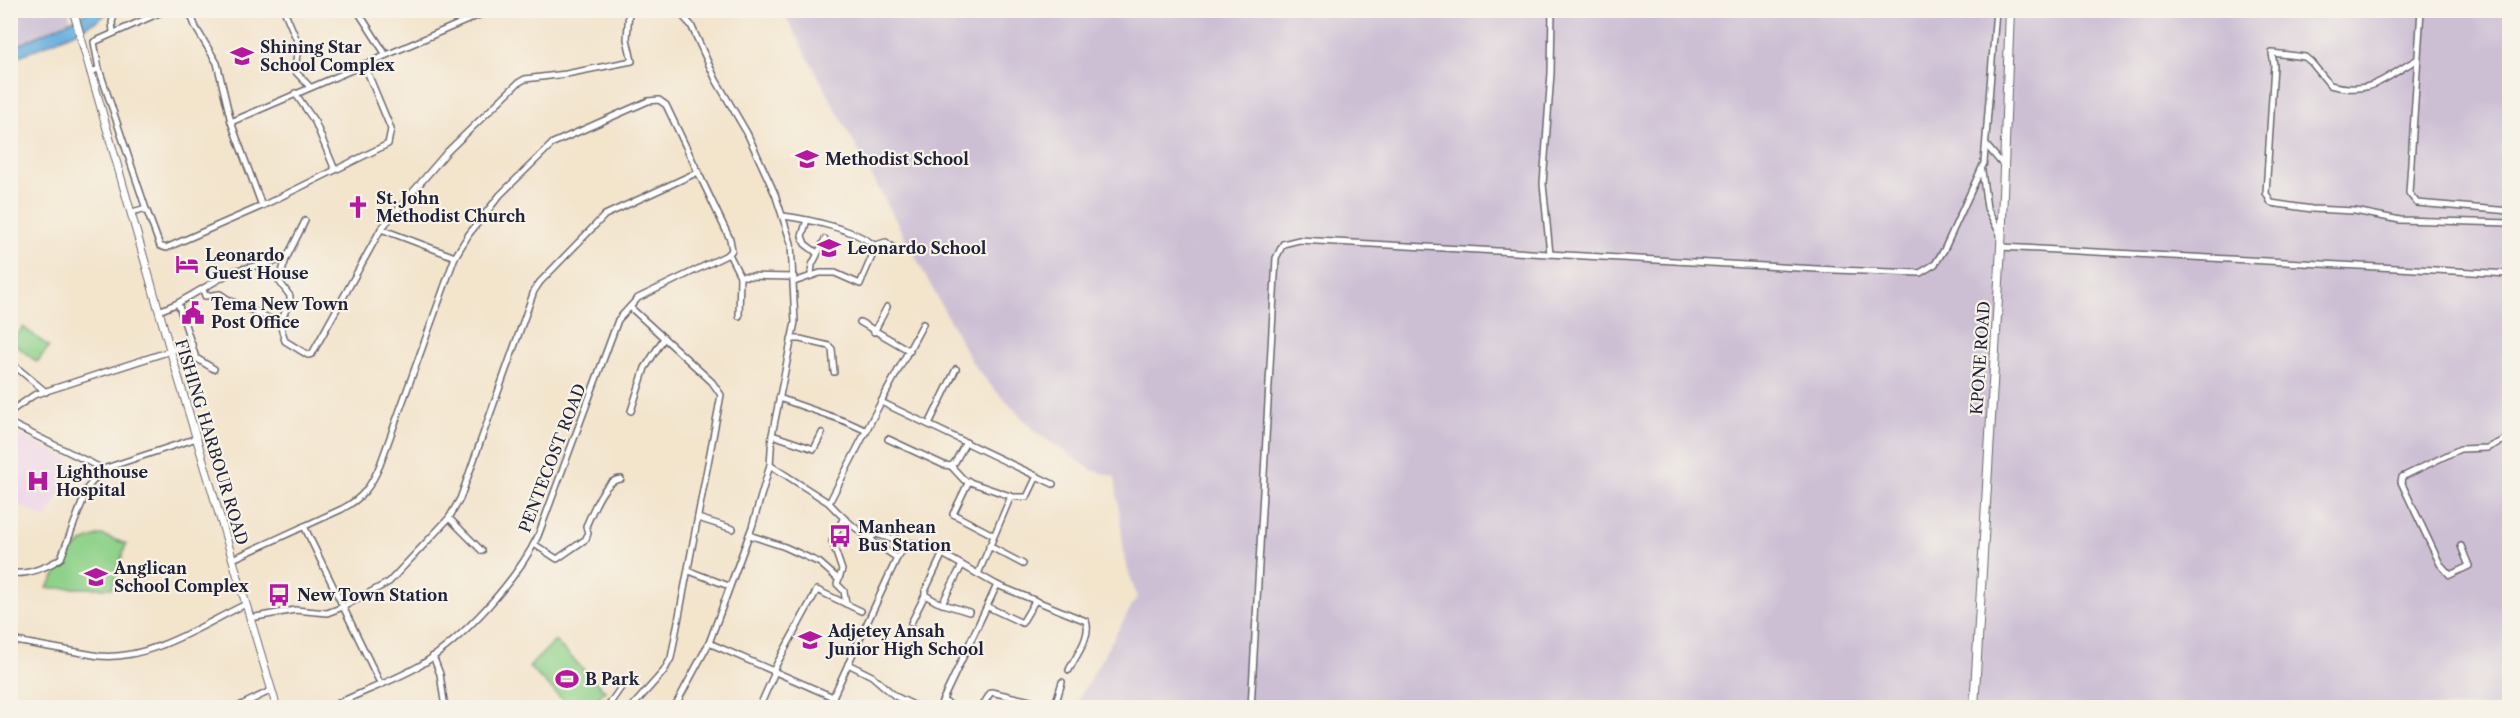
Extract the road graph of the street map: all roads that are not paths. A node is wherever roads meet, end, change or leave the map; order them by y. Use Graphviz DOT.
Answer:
graph roads {
  1 [pos="116,10"];
  2 [pos="166,10"];
  3 [pos="189,10"];
  4 [pos="284,10"];
  5 [pos="357,10"];
  6 [pos="491,10"];
  7 [pos="629,10"];
  8 [pos="677,10"];
  9 [pos="1552,10"];
  10 [pos="1996,10"];
  11 [pos="2010,10"];
  12 [pos="2421,10"];
  13 [pos="74,14"];
  14 [pos="113,32"];
  15 [pos="94,42"];
  16 [pos="81,45"];
  17 [pos="386,54"];
  18 [pos="2418,59"];
  19 [pos="364,64"];
  20 [pos="99,69"];
  21 [pos="90,72"];
  22 [pos="310,87"];
  23 [pos="295,93"];
  24 [pos="231,122"];
  25 [pos="1987,146"];
  26 [pos="2004,168"];
  27 [pos="335,170"];
  28 [pos="1982,170"];
  29 [pos="698,172"];
  30 [pos="262,206"];
  31 [pos="146,209"];
  32 [pos="2510,211"];
  33 [pos="132,212"];
  34 [pos="783,216"];
  35 [pos="807,220"];
  36 [pos="305,221"];
  37 [pos="2510,223"];
  38 [pos="381,229"];
  39 [pos="2001,236"];
  40 [pos="825,239"];
  41 [pos="875,245"];
  42 [pos="2001,247"];
  43 [pos="897,251"];
  44 [pos="817,253"];
  45 [pos="729,254"];
  46 [pos="1550,254"];
  47 [pos="455,257"];
  48 [pos="286,259"];
  49 [pos="2510,273"];
  50 [pos="811,275"];
  51 [pos="740,276"];
  52 [pos="794,280"];
  53 [pos="203,289"];
  54 [pos="178,303"];
  55 [pos="630,307"];
  56 [pos="887,307"];
  57 [pos="159,311"];
  58 [pos="739,316"];
  59 [pos="860,322"];
  60 [pos="280,324"];
  61 [pos="923,324"];
  62 [pos="874,332"];
  63 [pos="664,338"];
  64 [pos="791,339"];
  65 [pos="192,344"];
  66 [pos="910,351"];
  67 [pos="171,352"];
  68 [pos="10,362"];
  69 [pos="214,369"];
  70 [pos="956,369"];
  71 [pos="834,372"];
  72 [pos="46,392"];
  73 [pos="779,398"];
  74 [pos="881,402"];
  75 [pos="632,411"];
  76 [pos="10,414"];
  77 [pos="10,423"];
  78 [pos="929,424"];
  79 [pos="867,431"];
  80 [pos="822,433"];
  81 [pos="772,435"];
  82 [pos="2510,437"];
  83 [pos="197,438"];
  84 [pos="888,439"];
  85 [pos="966,442"];
  86 [pos="770,465"];
  87 [pos="951,466"];
  88 [pos="103,469"];
  89 [pos="1037,476"];
  90 [pos="621,478"];
  91 [pos="969,481"];
  92 [pos="1053,484"];
  93 [pos="1011,496"];
  94 [pos="829,503"];
  95 [pos="449,518"];
  96 [pos="698,518"];
  97 [pos="843,519"];
  98 [pos="304,526"];
  99 [pos="733,529"];
  100 [pos="993,535"];
  101 [pos="749,536"];
  102 [pos="895,537"];
  103 [pos="868,539"];
  104 [pos="534,544"];
  105 [pos="989,546"];
  106 [pos="2461,546"];
  107 [pos="482,550"];
  108 [pos="943,553"];
  109 [pos="897,558"];
  110 [pos="233,559"];
  111 [pos="1023,564"];
  112 [pos="962,565"];
  113 [pos="689,571"];
  114 [pos="10,572"];
  115 [pos="978,574"];
  116 [pos="838,579"];
  117 [pos="997,585"];
  118 [pos="729,586"];
  119 [pos="925,596"];
  120 [pos="1035,601"];
  121 [pos="246,604"];
  122 [pos="846,604"];
  123 [pos="942,604"];
  124 [pos="343,607"];
  125 [pos="988,607"];
  126 [pos="861,611"];
  127 [pos="969,612"];
  128 [pos="250,618"];
  129 [pos="911,623"];
  130 [pos="10,640"];
  131 [pos="709,643"];
  132 [pos="433,657"];
  133 [pos="848,664"];
  134 [pos="1069,670"];
  135 [pos="774,672"];
  136 [pos="1062,682"];
  137 [pos="380,683"];
  138 [pos="622,686"];
  139 [pos="272,690"];
  140 [pos="833,697"];
  141 [pos="603,700"];
  142 [pos="943,700"];
  143 [pos="609,707"];
  144 [pos="235,708"];
  145 [pos="277,708"];
  146 [pos="328,708"];
  147 [pos="445,708"];
  148 [pos="631,708"];
  149 [pos="674,708"];
  150 [pos="759,708"];
  151 [pos="828,708"];
  152 [pos="920,708"];
  153 [pos="939,708"];
  154 [pos="957,708"];
  155 [pos="981,708"];
  156 [pos="1251,708"];
  157 [pos="1974,708"];
  1 -- 14 [label="street"];
  2 -- 14 [label="street"];
  3 -- 24 [label="street"];
  4 -- 22 [label="street"];
  5 -- 17 [label="street"];
  6 -- 17 [label="street"];
  7 -- 38 [label="street"];
  8 -- 34 [label="street"];
  9 -- 46 [label="street"];
  10 -- 25 [label="street"];
  11 -- 26 [label="main road, KPONE ROAD"];
  12 -- 18 [label="street"];
  13 -- 16 [label="street, FISHING HARBOUR ROAD"];
  14 -- 15 [label="street"];
  15 -- 16 [label="street"];
  15 -- 20 [label="street"];
  16 -- 21 [label="street, FISHING HARBOUR ROAD"];
  17 -- 19 [label="street"];
  18 -- 32 [label="street"];
  18 -- 37 [label="street"];
  19 -- 22 [label="street"];
  19 -- 27 [label="street"];
  20 -- 21 [label="street"];
  20 -- 31 [label="street"];
  21 -- 33 [label="street, FISHING HARBOUR ROAD"];
  22 -- 23 [label="street"];
  23 -- 24 [label="street"];
  23 -- 27 [label="street"];
  24 -- 30 [label="street"];
  25 -- 26 [label="street"];
  25 -- 28 [label="street"];
  26 -- 39 [label="main road, KPONE ROAD"];
  27 -- 30 [label="street"];
  28 -- 39 [label="street"];
  28 -- 46 [label="street"];
  29 -- 45 [label="street"];
  29 -- 47 [label="street"];
  29 -- 95 [label="street"];
  30 -- 31 [label="street"];
  31 -- 33 [label="street"];
  33 -- 57 [label="street, FISHING HARBOUR ROAD"];
  34 -- 35 [label="street"];
  34 -- 52 [label="street"];
  35 -- 41 [label="street"];
  35 -- 44 [label="street"];
  36 -- 48 [label="street"];
  38 -- 47 [label="street"];
  38 -- 60 [label="street"];
  39 -- 42 [label="main road, KPONE ROAD"];
  40 -- 44 [label="street"];
  41 -- 43 [label="street"];
  41 -- 50 [label="street"];
  42 -- 49 [label="street"];
  42 -- 157 [label="main road, KPONE ROAD"];
  44 -- 50 [label="street"];
  45 -- 51 [label="street"];
  45 -- 55 [label="street, PENTECOST ROAD"];
  46 -- 156 [label="street"];
  47 -- 98 [label="street"];
  48 -- 53 [label="street"];
  48 -- 60 [label="street"];
  50 -- 52 [label="street"];
  51 -- 52 [label="street"];
  51 -- 58 [label="street"];
  52 -- 64 [label="street"];
  53 -- 54 [label="street"];
  53 -- 60 [label="street"];
  54 -- 57 [label="street"];
  54 -- 65 [label="street"];
  55 -- 63 [label="street"];
  55 -- 104 [label="street, PENTECOST ROAD"];
  56 -- 62 [label="street"];
  57 -- 67 [label="street, FISHING HARBOUR ROAD"];
  59 -- 62 [label="street"];
  61 -- 66 [label="street"];
  62 -- 66 [label="street"];
  63 -- 75 [label="street"];
  63 -- 96 [label="street"];
  64 -- 71 [label="street"];
  64 -- 73 [label="street"];
  65 -- 67 [label="street"];
  65 -- 69 [label="street"];
  66 -- 74 [label="street"];
  67 -- 72 [label="street"];
  67 -- 83 [label="street, FISHING HARBOUR ROAD"];
  68 -- 72 [label="street"];
  70 -- 78 [label="street"];
  72 -- 76 [label="street"];
  73 -- 79 [label="street"];
  73 -- 81 [label="street"];
  74 -- 78 [label="street"];
  74 -- 79 [label="street"];
  77 -- 88 [label="street"];
  78 -- 85 [label="street"];
  79 -- 94 [label="street"];
  80 -- 81 [label="street"];
  81 -- 86 [label="street"];
  82 -- 106 [label="street"];
  83 -- 88 [label="street"];
  83 -- 110 [label="street, FISHING HARBOUR ROAD"];
  84 -- 87 [label="street"];
  85 -- 87 [label="street"];
  85 -- 89 [label="street"];
  86 -- 94 [label="street"];
  86 -- 101 [label="street"];
  87 -- 91 [label="street"];
  88 -- 114 [label="street"];
  89 -- 92 [label="street"];
  89 -- 93 [label="street"];
  90 -- 104 [label="street"];
  91 -- 93 [label="street"];
  91 -- 100 [label="street"];
  93 -- 100 [label="street"];
  94 -- 97 [label="street"];
  95 -- 107 [label="street"];
  95 -- 124 [label="street"];
  96 -- 99 [label="street"];
  96 -- 113 [label="street"];
  97 -- 103 [label="street"];
  97 -- 116 [label="street"];
  98 -- 110 [label="street"];
  98 -- 124 [label="street"];
  100 -- 105 [label="street"];
  101 -- 116 [label="street"];
  101 -- 118 [label="street"];
  102 -- 103 [label="street"];
  103 -- 109 [label="street"];
  104 -- 132 [label="street, PENTECOST ROAD"];
  105 -- 111 [label="street"];
  105 -- 115 [label="street"];
  108 -- 109 [label="street"];
  108 -- 112 [label="street"];
  108 -- 119 [label="street"];
  109 -- 133 [label="street"];
  110 -- 121 [label="street, FISHING HARBOUR ROAD"];
  112 -- 115 [label="street"];
  112 -- 123 [label="street"];
  113 -- 118 [label="street"];
  113 -- 148 [label="street"];
  115 -- 117 [label="street"];
  116 -- 122 [label="street"];
  117 -- 120 [label="street"];
  117 -- 125 [label="street"];
  118 -- 131 [label="street"];
  119 -- 123 [label="street"];
  119 -- 129 [label="street"];
  120 -- 125 [label="street"];
  120 -- 134 [label="street"];
  121 -- 128 [label="street, FISHING HARBOUR ROAD"];
  121 -- 130 [label="street"];
  122 -- 126 [label="street"];
  122 -- 135 [label="street"];
  123 -- 127 [label="street"];
  124 -- 128 [label="street"];
  124 -- 137 [label="street"];
  125 -- 142 [label="street"];
  128 -- 139 [label="street, FISHING HARBOUR ROAD"];
  131 -- 135 [label="street"];
  131 -- 149 [label="street"];
  132 -- 137 [label="street, PENTECOST ROAD"];
  132 -- 147 [label="street"];
  133 -- 140 [label="street"];
  133 -- 152 [label="street"];
  135 -- 140 [label="street"];
  135 -- 150 [label="street"];
  136 -- 155 [label="street"];
  137 -- 146 [label="street, PENTECOST ROAD"];
  138 -- 143 [label="street"];
  139 -- 144 [label="street"];
  139 -- 145 [label="street, FISHING HARBOUR ROAD"];
  140 -- 151 [label="street"];
  141 -- 143 [label="street"];
  142 -- 153 [label="street"];
  142 -- 154 [label="street"];
}
